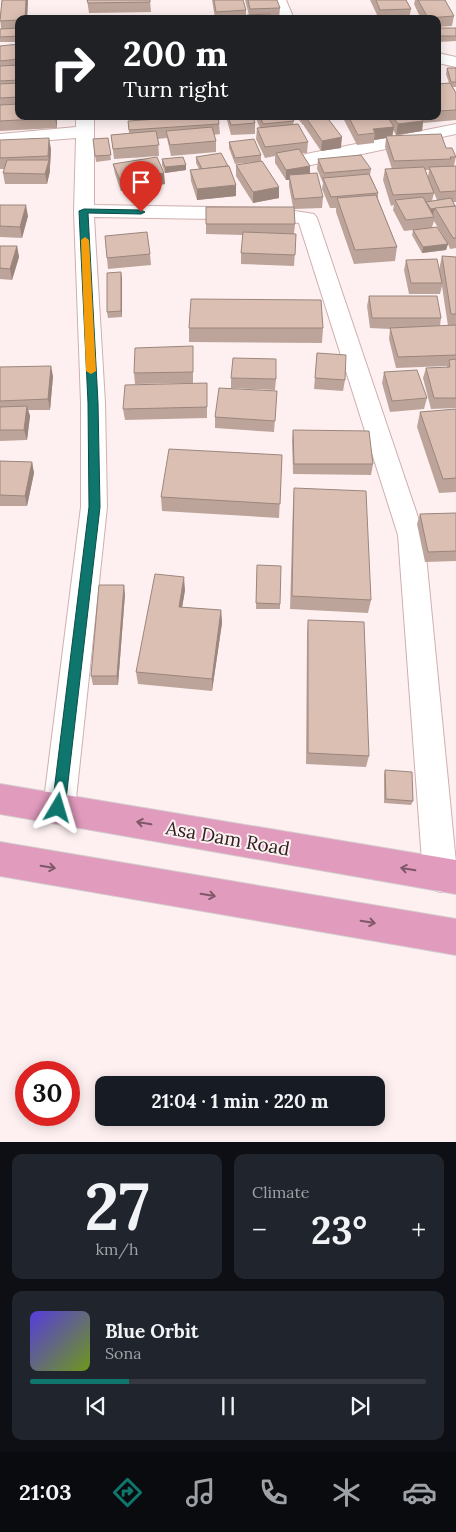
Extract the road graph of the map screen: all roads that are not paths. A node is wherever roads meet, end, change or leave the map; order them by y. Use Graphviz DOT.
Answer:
graph roads {
  1 [pos="279,0"];
  2 [pos="285,15"];
  3 [pos="441,59"];
  4 [pos="456,62"];
  5 [pos="85,124"];
  6 [pos="456,129"];
  7 [pos="0,139"];
  8 [pos="306,160"];
  9 [pos="84,211"];
  10 [pos="0,799"];
  11 [pos="58,808"];
  12 [pos="0,859"];
  13 [pos="448,876"];
  14 [pos="456,937"];
  1 -- 2 [label="street"];
  3 -- 4 [label="street"];
  5 -- 7 [label="street"];
  5 -- 9 [label="street"];
  6 -- 8 [label="street"];
  9 -- 11 [label="street"];
  9 -- 13 [label="street"];
  10 -- 11 [label="main road, Asa Dam Road"];
  13 -- 11 [label="main road, Asa Dam Road, one-way"];
  12 -- 14 [label="main road, one-way"];
}
